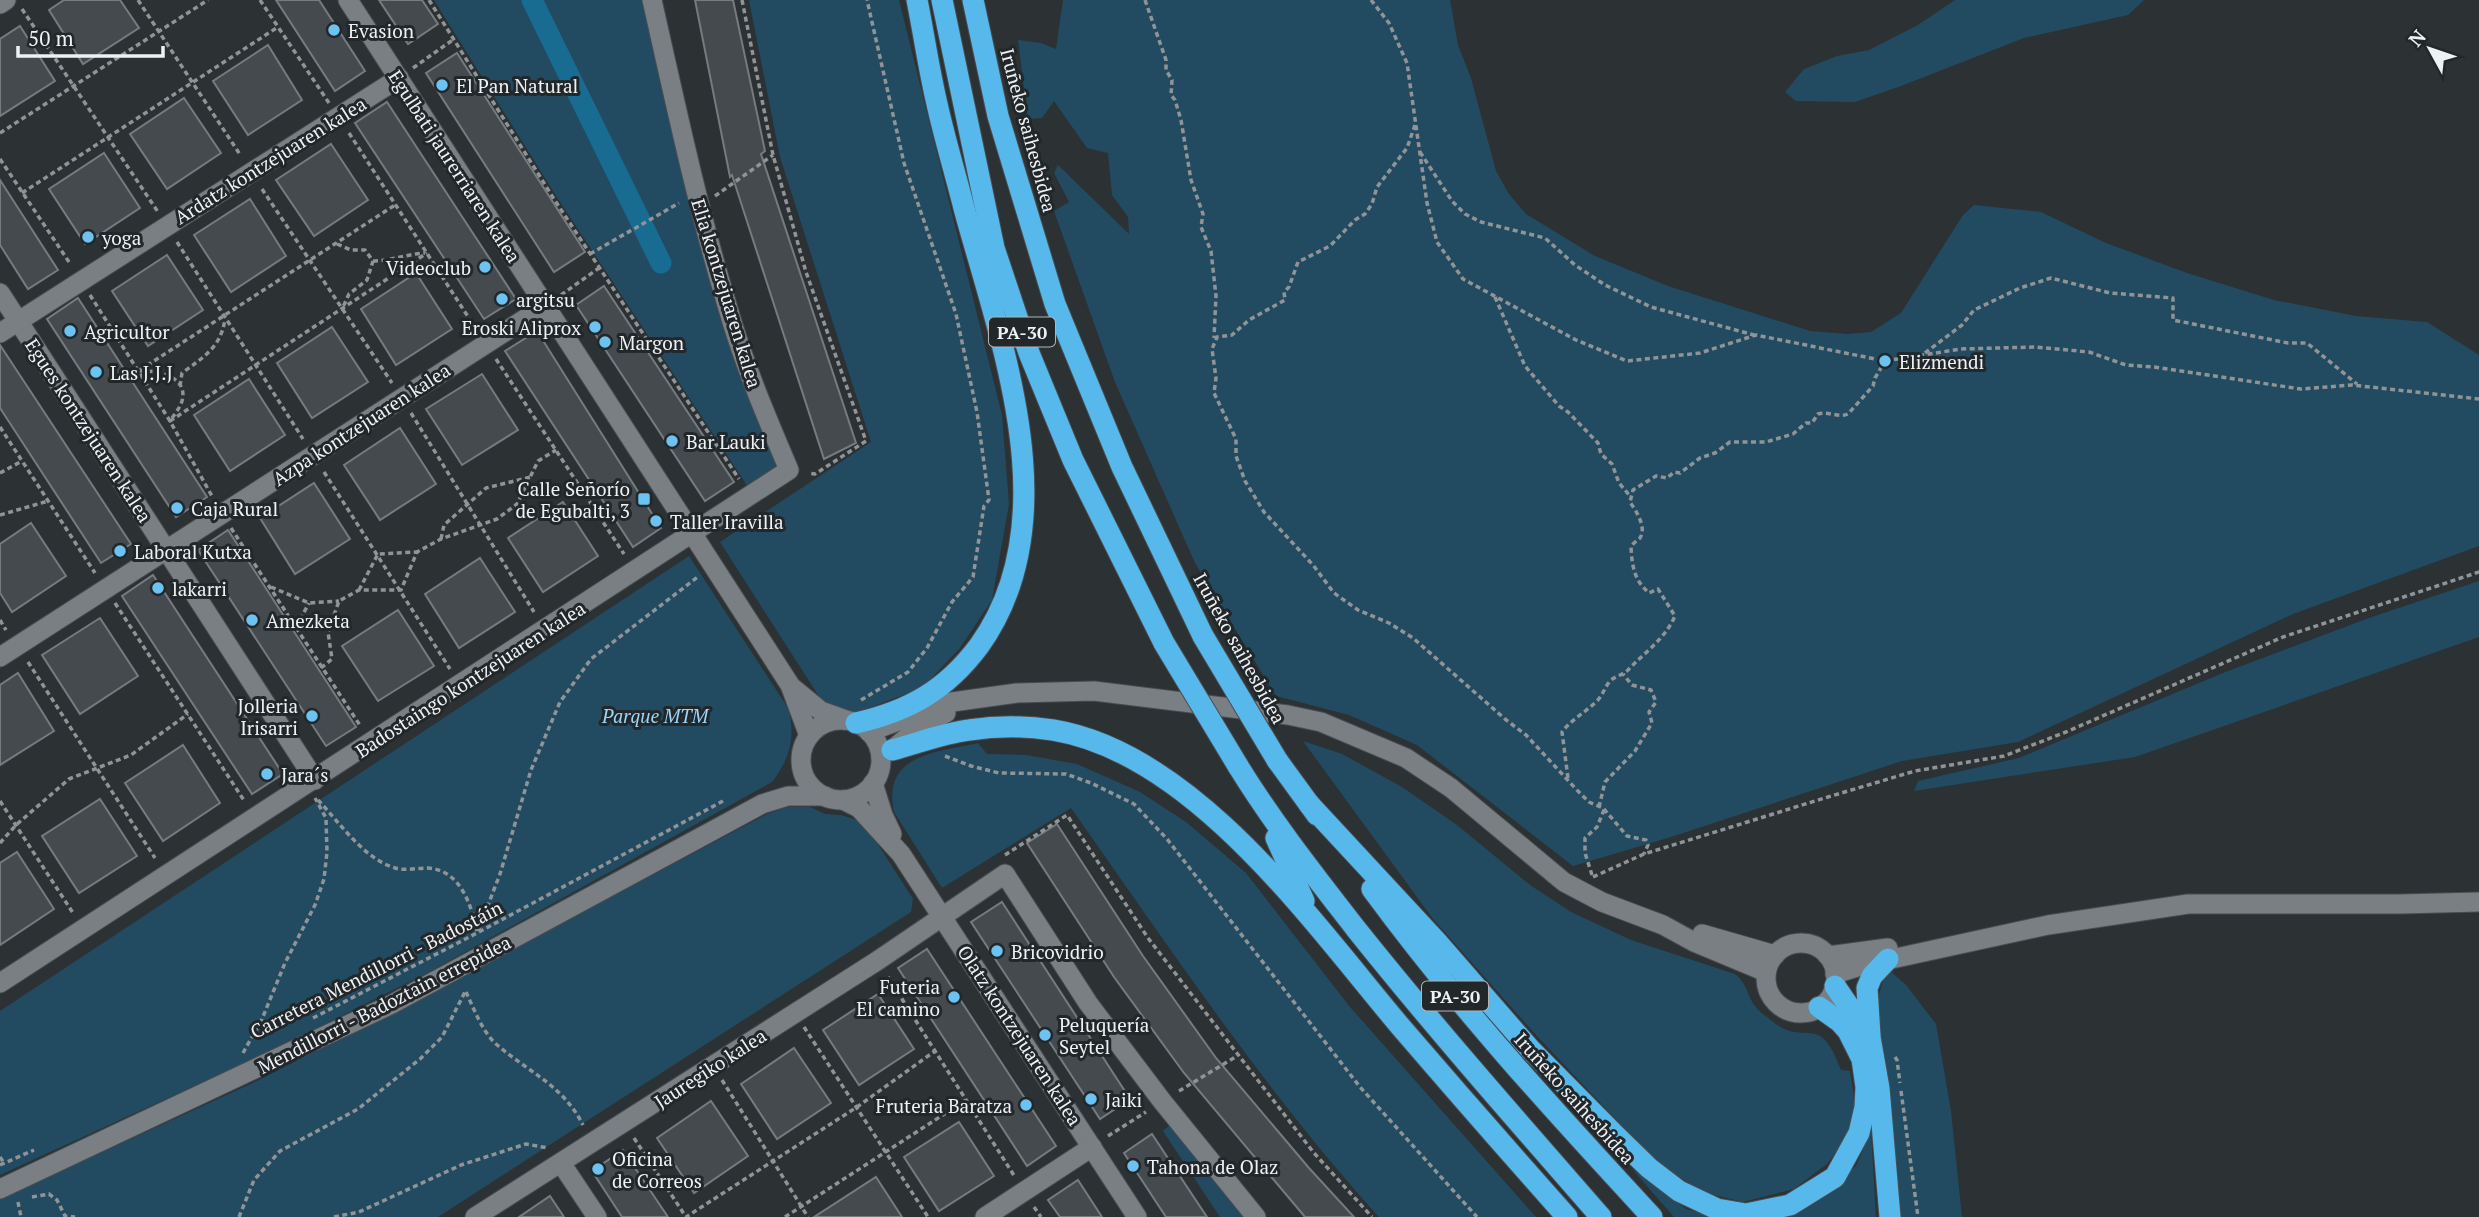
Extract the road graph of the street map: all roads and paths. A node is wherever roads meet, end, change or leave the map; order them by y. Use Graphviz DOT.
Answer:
graph roads {
  1 [pos="6,0"];
  2 [pos="138,0"];
  3 [pos="208,0"];
  4 [pos="260,0"];
  5 [pos="348,0"];
  6 [pos="429,0"];
  7 [pos="652,0"];
  8 [pos="742,0"];
  9 [pos="867,0"];
  10 [pos="917,0"];
  11 [pos="942,0"];
  12 [pos="973,0"];
  13 [pos="1145,0"];
  14 [pos="1371,0"];
  15 [pos="0,4"];
  16 [pos="278,27"];
  17 [pos="159,32"];
  18 [pos="454,39"];
  19 [pos="399,78"];
  20 [pos="192,82"];
  21 [pos="339,117"];
  22 [pos="1415,124"];
  23 [pos="0,133"];
  24 [pos="1419,150"];
  25 [pos="773,155"];
  26 [pos="0,159"];
  27 [pos="251,172"];
  28 [pos="22,193"];
  29 [pos="698,200"];
  30 [pos="396,205"];
  31 [pos="337,244"];
  32 [pos="427,253"];
  33 [pos="590,254"];
  34 [pos="311,261"];
  35 [pos="373,261"];
  36 [pos="599,268"];
  37 [pos="81,280"];
  38 [pos="0,293"];
  39 [pos="1494,295"];
  40 [pos="545,306"];
  41 [pos="342,309"];
  42 [pos="225,316"];
  43 [pos="18,321"];
  44 [pos="0,332"];
  45 [pos="1756,335"];
  46 [pos="1214,340"];
  47 [pos="486,344"];
  48 [pos="1924,355"];
  49 [pos="1885,361"];
  50 [pos="139,372"];
  51 [pos="180,386"];
  52 [pos="2359,386"];
  53 [pos="402,398"];
  54 [pos="2479,399"];
  55 [pos="170,421"];
  56 [pos="0,427"];
  57 [pos="556,450"];
  58 [pos="313,455"];
  59 [pos="22,461"];
  60 [pos="789,470"];
  61 [pos="0,473"];
  62 [pos="531,477"];
  63 [pos="751,495"];
  64 [pos="1630,496"];
  65 [pos="48,501"];
  66 [pos="467,504"];
  67 [pos="222,514"];
  68 [pos="0,515"];
  69 [pos="479,524"];
  70 [pos="694,534"];
  71 [pos="441,539"];
  72 [pos="166,549"];
  73 [pos="417,552"];
  74 [pos="378,554"];
  75 [pos="635,572"];
  76 [pos="2479,572"];
  77 [pos="701,573"];
  78 [pos="269,586"];
  79 [pos="105,589"];
  80 [pos="359,590"];
  81 [pos="401,590"];
  82 [pos="339,601"];
  83 [pos="309,603"];
  84 [pos="537,617"];
  85 [pos="296,627"];
  86 [pos="17,646"];
  87 [pos="0,657"];
  88 [pos="321,668"];
  89 [pos="453,673"];
  90 [pos="1623,674"];
  91 [pos="790,685"];
  92 [pos="971,701"];
  93 [pos="188,714"];
  94 [pos="857,725"];
  95 [pos="363,730"];
  96 [pos="808,736"];
  97 [pos="934,752"];
  98 [pos="887,754"];
  99 [pos="96,767"];
  100 [pos="802,769"];
  101 [pos="315,780"];
  102 [pos="1568,780"];
  103 [pos="873,783"];
  104 [pos="729,798"];
  105 [pos="834,798"];
  106 [pos="0,802"];
  107 [pos="762,804"];
  108 [pos="1261,804"];
  109 [pos="1309,804"];
  110 [pos="1599,807"];
  111 [pos="1604,810"];
  112 [pos="256,818"];
  113 [pos="16,825"];
  114 [pos="0,843"];
  115 [pos="901,854"];
  116 [pos="1644,854"];
  117 [pos="1000,858"];
  118 [pos="167,876"];
  119 [pos="1593,877"];
  120 [pos="1564,882"];
  121 [pos="2479,902"];
  122 [pos="942,915"];
  123 [pos="1313,923"];
  124 [pos="84,929"];
  125 [pos="477,933"];
  126 [pos="1952,945"];
  127 [pos="1888,959"];
  128 [pos="877,961"];
  129 [pos="1771,964"];
  130 [pos="1833,972"];
  131 [pos="0,983"];
  132 [pos="1819,1007"];
  133 [pos="795,1013"];
  134 [pos="302,1024"];
  135 [pos="1870,1037"];
  136 [pos="254,1048"];
  137 [pos="935,1051"];
  138 [pos="714,1066"];
  139 [pos="966,1100"];
  140 [pos="857,1107"];
  141 [pos="625,1123"];
  142 [pos="584,1127"];
  143 [pos="41,1146"];
  144 [pos="1092,1147"];
  145 [pos="885,1151"];
  146 [pos="556,1156"];
  147 [pos="0,1157"];
  148 [pos="773,1161"];
  149 [pos="2,1164"];
  150 [pos="0,1189"];
  151 [pos="1024,1191"];
  152 [pos="802,1207"];
  153 [pos="21,1217"];
  154 [pos="75,1217"];
  155 [pos="239,1217"];
  156 [pos="334,1217"];
  157 [pos="475,1217"];
  158 [pos="597,1217"];
  159 [pos="785,1217"];
  160 [pos="808,1217"];
  161 [pos="928,1217"];
  162 [pos="985,1217"];
  163 [pos="1137,1217"];
  164 [pos="1256,1217"];
  165 [pos="1372,1217"];
  166 [pos="1477,1217"];
  167 [pos="1567,1217"];
  168 [pos="1601,1217"];
  169 [pos="1652,1217"];
  170 [pos="1890,1217"];
  1 -- 15 [label="street"];
  2 -- 17 [label="path"];
  3 -- 17 [label="path"];
  4 -- 16 [label="path"];
  5 -- 19 [label="street, Egulbati jaurerriaren kalea"];
  6 -- 18 [label="path"];
  7 -- 29 [label="street, Elia kontzejuaren kalea"];
  8 -- 25 [label="path"];
  9 -- 94 [label="path"];
  10 -- 94 [label="highway"];
  11 -- 108 [label="highway, PA-30, bridge"];
  12 -- 109 [label="highway, Iruñeko saihesbidea / PA-30, bridge"];
  13 -- 46 [label="path"];
  14 -- 22 [label="path"];
  16 -- 20 [label="path"];
  16 -- 21 [label="path"];
  17 -- 20 [label="path"];
  17 -- 23 [label="path"];
  18 -- 19 [label="path"];
  18 -- 33 [label="path"];
  19 -- 21 [label="street, Ardatz kontzejuaren kalea"];
  19 -- 40 [label="street, Egulbati jaurerriaren kalea"];
  20 -- 27 [label="path"];
  20 -- 28 [label="path"];
  21 -- 27 [label="street, Ardatz kontzejuaren kalea"];
  21 -- 30 [label="path"];
  22 -- 24 [label="path"];
  22 -- 46 [label="path"];
  24 -- 39 [label="path"];
  24 -- 45 [label="path"];
  25 -- 29 [label="path"];
  25 -- 60 [label="path"];
  26 -- 28 [label="path"];
  27 -- 34 [label="path"];
  27 -- 37 [label="street, Ardatz kontzejuaren kalea"];
  28 -- 37 [label="path"];
  29 -- 33 [label="path"];
  29 -- 60 [label="street, Elia kontzejuaren kalea"];
  30 -- 31 [label="path"];
  30 -- 32 [label="path"];
  31 -- 34 [label="path"];
  31 -- 35 [label="path"];
  32 -- 35 [label="path"];
  32 -- 41 [label="path"];
  32 -- 47 [label="path"];
  33 -- 36 [label="path"];
  34 -- 41 [label="path"];
  34 -- 42 [label="path"];
  35 -- 41 [label="path"];
  36 -- 40 [label="path"];
  36 -- 63 [label="path"];
  37 -- 43 [label="street, Ardatz kontzejuaren kalea"];
  37 -- 50 [label="path"];
  38 -- 43 [label="street, Egues kontzejuaren kalea"];
  39 -- 45 [label="path"];
  39 -- 64 [label="path"];
  40 -- 47 [label="street, Azpa kontzejuaren kalea"];
  40 -- 70 [label="street, Egulbati jaurerriaren kalea"];
  41 -- 53 [label="path"];
  41 -- 55 [label="path"];
  42 -- 50 [label="path"];
  42 -- 51 [label="path"];
  43 -- 44 [label="street, Ardatz kontzejuaren kalea"];
  43 -- 72 [label="street, Egues kontzejuaren kalea"];
  45 -- 49 [label="path"];
  46 -- 102 [label="path"];
  47 -- 53 [label="street, Azpa kontzejuaren kalea"];
  47 -- 57 [label="path"];
  48 -- 49 [label="path"];
  48 -- 52 [label="path"];
  48 -- 52 [label="path"];
  49 -- 64 [label="path"];
  50 -- 51 [label="path"];
  50 -- 55 [label="path"];
  51 -- 55 [label="path"];
  52 -- 54 [label="path"];
  53 -- 58 [label="street, Azpa kontzejuaren kalea"];
  53 -- 66 [label="path"];
  55 -- 67 [label="path"];
  56 -- 59 [label="path"];
  57 -- 62 [label="path"];
  57 -- 75 [label="path"];
  58 -- 67 [label="street, Azpa kontzejuaren kalea"];
  58 -- 74 [label="path"];
  59 -- 61 [label="path"];
  59 -- 65 [label="path"];
  60 -- 63 [label="street"];
  62 -- 66 [label="path"];
  62 -- 69 [label="path"];
  63 -- 70 [label="street"];
  64 -- 90 [label="path"];
  65 -- 68 [label="path"];
  65 -- 79 [label="path"];
  66 -- 69 [label="path"];
  66 -- 71 [label="path"];
  67 -- 72 [label="street, Azpa kontzejuaren kalea"];
  67 -- 78 [label="path"];
  69 -- 71 [label="path"];
  69 -- 84 [label="path"];
  70 -- 75 [label="street, Badostaingo kontzejuaren kalea"];
  70 -- 91 [label="street, Egulbati jaurerriaren kalea"];
  71 -- 73 [label="path"];
  72 -- 79 [label="street, Azpa kontzejuaren kalea"];
  72 -- 101 [label="street, Egues kontzejuaren kalea"];
  73 -- 74 [label="path"];
  73 -- 81 [label="path"];
  74 -- 80 [label="path"];
  74 -- 81 [label="path"];
  75 -- 101 [label="street, Badostaingo kontzejuaren kalea"];
  76 -- 116 [label="path"];
  77 -- 125 [label="path"];
  78 -- 83 [label="path"];
  78 -- 85 [label="path"];
  79 -- 86 [label="street, Azpa kontzejuaren kalea"];
  79 -- 93 [label="path"];
  80 -- 81 [label="path"];
  80 -- 82 [label="path"];
  81 -- 89 [label="path"];
  82 -- 83 [label="path"];
  82 -- 88 [label="path"];
  83 -- 85 [label="path"];
  85 -- 88 [label="path"];
  86 -- 87 [label="street, Azpa kontzejuaren kalea"];
  86 -- 99 [label="path"];
  88 -- 95 [label="path"];
  90 -- 102 [label="path"];
  90 -- 110 [label="path"];
  91 -- 94 [label="street, Egulbati jaurerriaren kalea"];
  91 -- 96 [label="street, Egulbati jaurerriaren kalea"];
  92 -- 94 [label="street"];
  92 -- 98 [label="street"];
  92 -- 120 [label="street"];
  93 -- 99 [label="path"];
  93 -- 112 [label="path"];
  94 -- 96 [label="street"];
  94 -- 98 [label="street"];
  96 -- 100 [label="street"];
  97 -- 166 [label="path"];
  98 -- 103 [label="street"];
  98 -- 123 [label="highway"];
  99 -- 113 [label="path"];
  99 -- 118 [label="path"];
  100 -- 105 [label="street"];
  100 -- 107 [label="street, Mendillorri - Badoztain errepidea"];
  101 -- 112 [label="street, Badostaingo kontzejuaren kalea"];
  102 -- 110 [label="path"];
  103 -- 105 [label="street"];
  103 -- 115 [label="street, Olatz kontzejuaren kalea"];
  104 -- 125 [label="path, Carretera Mendillorri - Badostáin"];
  105 -- 107 [label="street, Mendillorri - Badoztain errepidea"];
  105 -- 115 [label="street, Olatz kontzejuaren kalea"];
  106 -- 113 [label="path"];
  107 -- 150 [label="street, Mendillorri - Badoztain errepidea"];
  108 -- 123 [label="highway"];
  108 -- 168 [label="highway, PA-30"];
  109 -- 132 [label="highway"];
  109 -- 169 [label="highway, Iruñeko saihesbidea / PA-30"];
  110 -- 111 [label="path"];
  111 -- 116 [label="path"];
  111 -- 119 [label="path"];
  112 -- 118 [label="street, Badostaingo kontzejuaren kalea"];
  113 -- 114 [label="path"];
  113 -- 124 [label="path"];
  115 -- 122 [label="street, Olatz kontzejuaren kalea"];
  116 -- 119 [label="path"];
  117 -- 165 [label="path"];
  118 -- 124 [label="street, Badostaingo kontzejuaren kalea"];
  119 -- 120 [label="path"];
  120 -- 129 [label="street"];
  121 -- 126 [label="street"];
  122 -- 128 [label="street, Jauregiko kalea"];
  122 -- 144 [label="street, Olatz kontzejuaren kalea"];
  122 -- 164 [label="street, Jauregiko kalea"];
  123 -- 167 [label="highway"];
  124 -- 131 [label="street, Badostaingo kontzejuaren kalea"];
  125 -- 134 [label="path, Carretera Mendillorri - Badostáin"];
  125 -- 136 [label="path, Carretera Mendillorri - Badostáin"];
  126 -- 127 [label="street"];
  126 -- 130 [label="street"];
  127 -- 130 [label="street"];
  127 -- 135 [label="highway"];
  128 -- 133 [label="street, Jauregiko kalea"];
  128 -- 137 [label="path"];
  129 -- 130 [label="street"];
  129 -- 132 [label="street"];
  130 -- 132 [label="street"];
  130 -- 135 [label="highway"];
  133 -- 138 [label="street, Jauregiko kalea"];
  133 -- 140 [label="path"];
  135 -- 170 [label="highway"];
  137 -- 139 [label="path"];
  137 -- 140 [label="path"];
  138 -- 141 [label="street, Jauregiko kalea"];
  138 -- 148 [label="path"];
  139 -- 145 [label="path"];
  139 -- 151 [label="path"];
  140 -- 145 [label="path"];
  140 -- 148 [label="path"];
  141 -- 146 [label="street, Jauregiko kalea"];
  141 -- 148 [label="path"];
  142 -- 155 [label="path"];
  143 -- 149 [label="path"];
  144 -- 151 [label="street"];
  144 -- 163 [label="street, Olatz kontzejuaren kalea"];
  145 -- 152 [label="path"];
  145 -- 161 [label="path"];
  146 -- 156 [label="path"];
  146 -- 157 [label="street, Jauregiko kalea"];
  146 -- 158 [label="street"];
  147 -- 149 [label="path"];
  148 -- 152 [label="path"];
  151 -- 162 [label="street"];
  152 -- 159 [label="path"];
  152 -- 160 [label="path"];
  153 -- 154 [label="path"];
}
